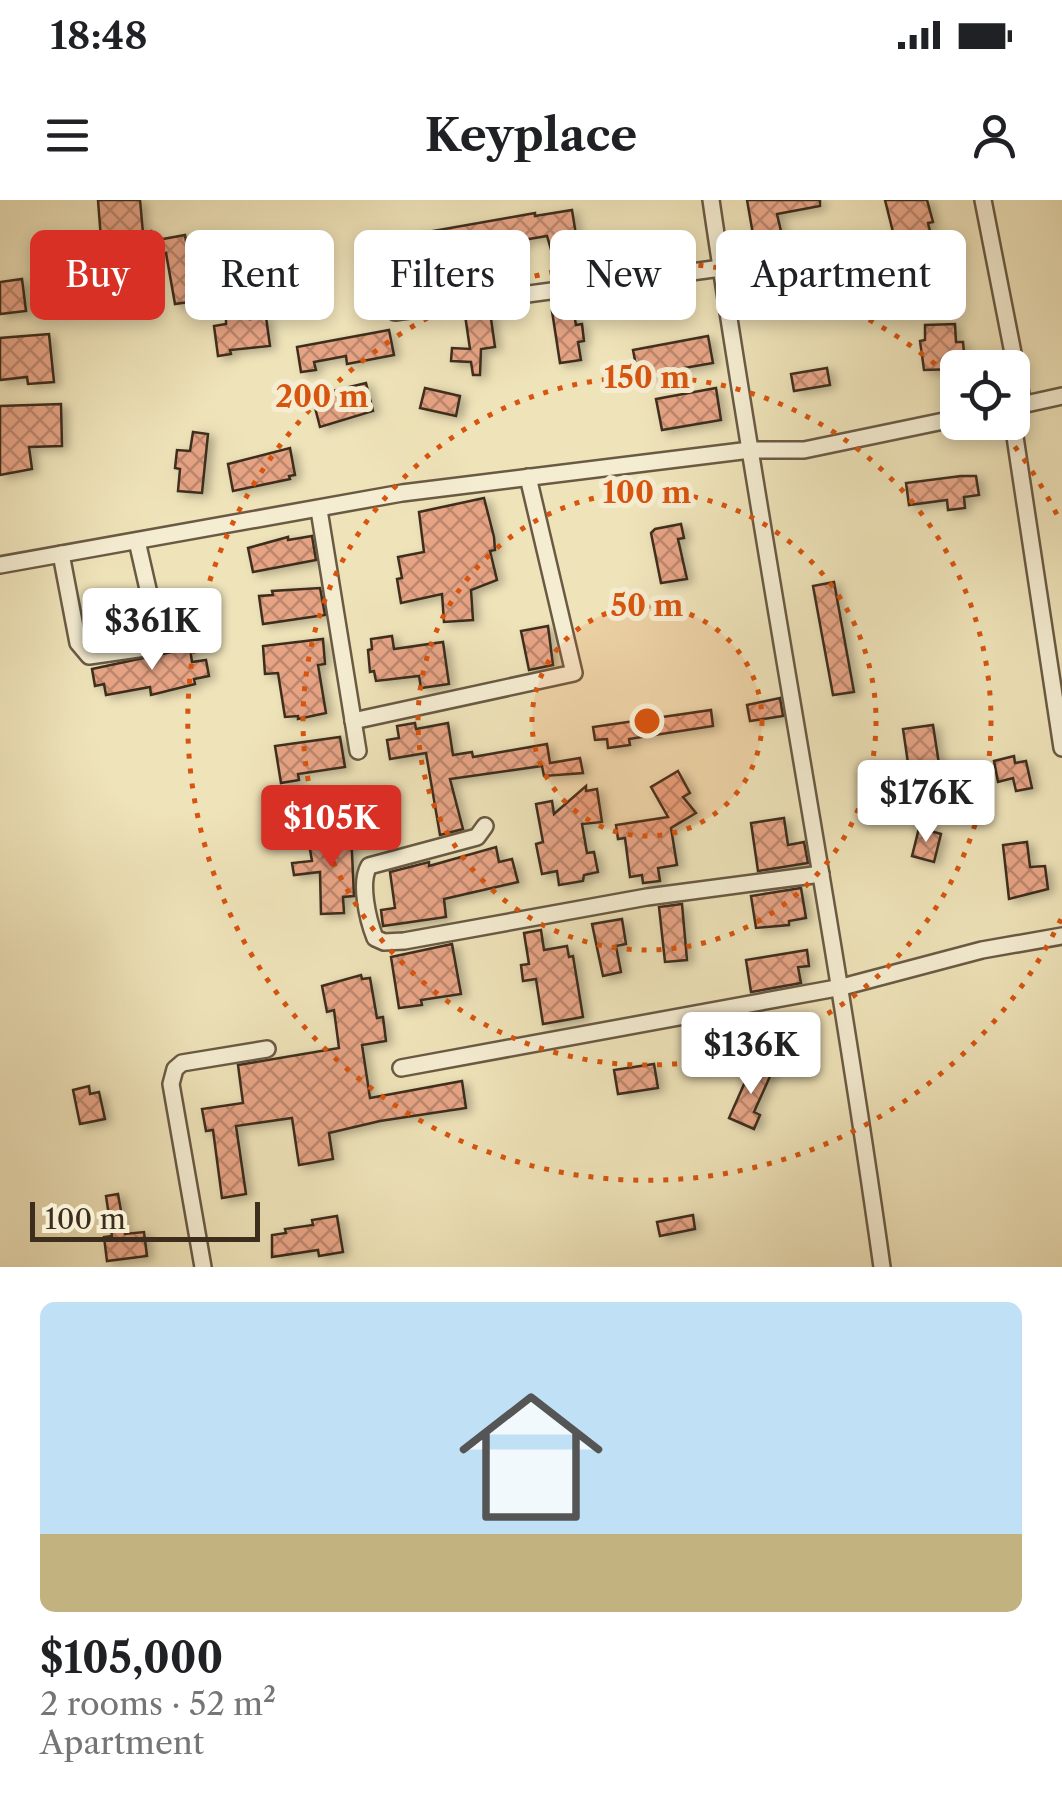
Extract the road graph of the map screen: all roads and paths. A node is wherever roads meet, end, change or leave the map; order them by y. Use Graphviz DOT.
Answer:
graph roads {
  1 [pos="711,200"];
  2 [pos="983,200"];
  3 [pos="716,234"];
  4 [pos="716,269"];
  5 [pos="530,294"];
  6 [pos="729,320"];
  7 [pos="1007,350"];
  8 [pos="1062,396"];
  9 [pos="1030,406"];
  10 [pos="940,422"];
  11 [pos="1020,440"];
  12 [pos="750,450"];
  13 [pos="528,477"];
  14 [pos="319,510"];
  15 [pos="138,541"];
  16 [pos="62,554"];
  17 [pos="0,564"];
  18 [pos="354,720"];
  19 [pos="1062,748"];
  20 [pos="358,751"];
  21 [pos="486,826"];
  22 [pos="821,874"];
  23 [pos="1062,936"];
  24 [pos="842,988"];
  25 [pos="268,1048"];
  26 [pos="401,1068"];
  27 [pos="203,1267"];
  28 [pos="882,1267"];
  1 -- 3 [label="street"];
  2 -- 7 [label="street"];
  4 -- 5 [label="street"];
  6 -- 12 [label="street"];
  8 -- 9 [label="street"];
  10 -- 12 [label="street"];
  11 -- 19 [label="street"];
  12 -- 13 [label="street"];
  12 -- 22 [label="street"];
  13 -- 14 [label="street"];
  13 -- 18 [label="street"];
  14 -- 15 [label="street"];
  14 -- 18 [label="street"];
  15 -- 16 [label="street"];
  15 -- 16 [label="street"];
  16 -- 17 [label="street"];
  18 -- 20 [label="street"];
  21 -- 22 [label="street"];
  22 -- 24 [label="street"];
  23 -- 24 [label="street"];
  24 -- 26 [label="street"];
  24 -- 28 [label="street"];
  25 -- 27 [label="street"];
}
